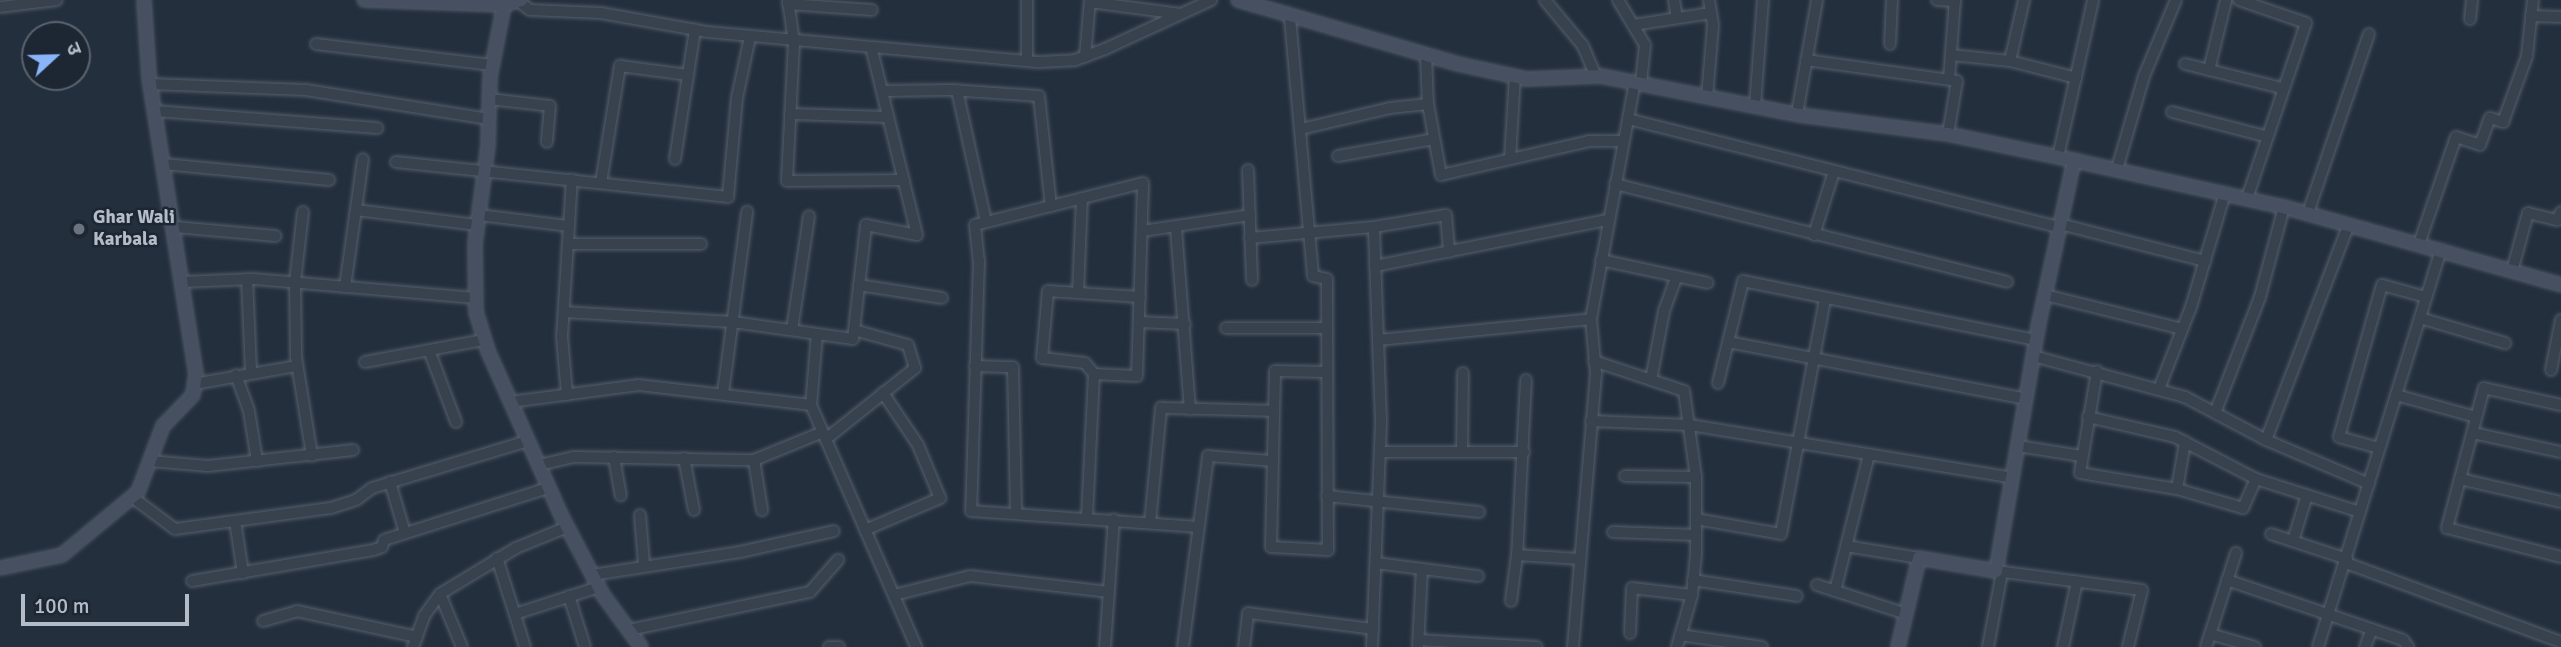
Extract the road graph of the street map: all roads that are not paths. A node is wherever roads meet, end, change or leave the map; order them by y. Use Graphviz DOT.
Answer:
graph roads {
  1 [pos="57,0"];
  2 [pos="144,0"];
  3 [pos="364,0"];
  4 [pos="520,0"];
  5 [pos="1027,0"];
  6 [pos="1211,0"];
  7 [pos="1238,0"];
  8 [pos="1545,0"];
  9 [pos="1618,0"];
  10 [pos="1674,0"];
  11 [pos="1709,0"];
  12 [pos="1763,0"];
  13 [pos="1816,0"];
  14 [pos="1892,0"];
  15 [pos="1937,0"];
  16 [pos="2024,0"];
  17 [pos="2093,0"];
  18 [pos="2176,0"];
  19 [pos="2226,0"];
  20 [pos="2239,0"];
  21 [pos="2472,0"];
  22 [pos="2533,0"];
  23 [pos="1090,1"];
  24 [pos="1955,1"];
  25 [pos="788,2"];
  26 [pos="2263,4"];
  27 [pos="504,5"];
  28 [pos="0,7"];
  29 [pos="872,10"];
  30 [pos="1711,13"];
  31 [pos="1181,14"];
  32 [pos="2531,16"];
  33 [pos="2561,17"];
  34 [pos="1290,18"];
  35 [pos="1677,18"];
  36 [pos="2470,19"];
  37 [pos="1633,26"];
  38 [pos="695,30"];
  39 [pos="2369,34"];
  40 [pos="750,37"];
  41 [pos="794,42"];
  42 [pos="316,44"];
  43 [pos="1890,44"];
  44 [pos="872,50"];
  45 [pos="1426,55"];
  46 [pos="1951,55"];
  47 [pos="1085,57"];
  48 [pos="1806,60"];
  49 [pos="1027,61"];
  50 [pos="2010,61"];
  51 [pos="2185,64"];
  52 [pos="492,65"];
  53 [pos="2209,70"];
  54 [pos="688,75"];
  55 [pos="1516,76"];
  56 [pos="1596,76"];
  57 [pos="2076,78"];
  58 [pos="1949,79"];
  59 [pos="1638,83"];
  60 [pos="151,84"];
  61 [pos="2281,88"];
  62 [pos="957,90"];
  63 [pos="882,92"];
  64 [pos="1707,97"];
  65 [pos="489,99"];
  66 [pos="1428,104"];
  67 [pos="1755,106"];
  68 [pos="155,111"];
  69 [pos="2172,112"];
  70 [pos="790,114"];
  71 [pos="1797,114"];
  72 [pos="888,117"];
  73 [pos="489,118"];
  74 [pos="1628,119"];
  75 [pos="377,128"];
  76 [pos="1301,129"];
  77 [pos="1948,134"];
  78 [pos="2265,136"];
  79 [pos="1434,139"];
  80 [pos="1623,141"];
  81 [pos="547,142"];
  82 [pos="1338,156"];
  83 [pos="2058,156"];
  84 [pos="363,159"];
  85 [pos="675,159"];
  86 [pos="1510,159"];
  87 [pos="2074,160"];
  88 [pos="396,162"];
  89 [pos="164,164"];
  90 [pos="485,168"];
  91 [pos="2117,169"];
  92 [pos="1248,170"];
  93 [pos="1834,171"];
  94 [pos="329,180"];
  95 [pos="572,180"];
  96 [pos="904,180"];
  97 [pos="601,183"];
  98 [pos="1615,184"];
  99 [pos="2225,193"];
  100 [pos="1082,198"];
  101 [pos="2247,198"];
  102 [pos="1051,206"];
  103 [pos="2284,207"];
  104 [pos="356,210"];
  105 [pos="303,212"];
  106 [pos="747,212"];
  107 [pos="2561,212"];
  108 [pos="2308,213"];
  109 [pos="1250,215"];
  110 [pos="809,216"];
  111 [pos="478,220"];
  112 [pos="1608,220"];
  113 [pos="986,222"];
  114 [pos="2349,224"];
  115 [pos="2060,225"];
  116 [pos="569,226"];
  117 [pos="175,227"];
  118 [pos="1374,227"];
  119 [pos="1176,228"];
  120 [pos="1142,231"];
  121 [pos="1311,233"];
  122 [pos="1814,235"];
  123 [pos="276,236"];
  124 [pos="1250,238"];
  125 [pos="568,244"];
  126 [pos="701,244"];
  127 [pos="2419,244"];
  128 [pos="2441,250"];
  129 [pos="1449,252"];
  130 [pos="1601,260"];
  131 [pos="2205,261"];
  132 [pos="1375,266"];
  133 [pos="2512,271"];
  134 [pos="1677,276"];
  135 [pos="247,279"];
  136 [pos="1252,280"];
  137 [pos="183,282"];
  138 [pos="295,282"];
  139 [pos="2007,282"];
  140 [pos="1708,283"];
  141 [pos="859,285"];
  142 [pos="2561,285"];
  143 [pos="345,287"];
  144 [pos="1078,293"];
  145 [pos="2045,295"];
  146 [pos="1140,297"];
  147 [pos="2426,297"];
  148 [pos="476,298"];
  149 [pos="942,298"];
  150 [pos="1825,300"];
  151 [pos="564,312"];
  152 [pos="2420,317"];
  153 [pos="1591,319"];
  154 [pos="2561,320"];
  155 [pos="733,322"];
  156 [pos="1139,322"];
  157 [pos="1185,324"];
  158 [pos="1326,327"];
  159 [pos="1226,328"];
  160 [pos="2182,329"];
  161 [pos="792,330"];
  162 [pos="854,330"];
  163 [pos="817,334"];
  164 [pos="484,340"];
  165 [pos="1378,340"];
  166 [pos="2036,340"];
  167 [pos="1728,342"];
  168 [pos="2505,343"];
  169 [pos="429,350"];
  170 [pos="2034,356"];
  171 [pos="1814,360"];
  172 [pos="1594,361"];
  173 [pos="365,362"];
  174 [pos="297,366"];
  175 [pos="975,366"];
  176 [pos="2551,370"];
  177 [pos="2097,371"];
  178 [pos="251,372"];
  179 [pos="1327,372"];
  180 [pos="1094,373"];
  181 [pos="1463,373"];
  182 [pos="236,375"];
  183 [pos="1525,380"];
  184 [pos="1651,380"];
  185 [pos="1718,383"];
  186 [pos="194,384"];
  187 [pos="2159,388"];
  188 [pos="723,393"];
  189 [pos="883,393"];
  190 [pos="567,394"];
  191 [pos="2396,395"];
  192 [pos="2026,399"];
  193 [pos="510,402"];
  194 [pos="811,405"];
  195 [pos="2561,405"];
  196 [pos="1190,409"];
  197 [pos="1274,411"];
  198 [pos="2215,413"];
  199 [pos="2088,417"];
  200 [pos="2476,417"];
  201 [pos="1591,421"];
  202 [pos="456,422"];
  203 [pos="1690,425"];
  204 [pos="2473,433"];
  205 [pos="824,436"];
  206 [pos="2266,440"];
  207 [pos="528,442"];
  208 [pos="2185,442"];
  209 [pos="1797,444"];
  210 [pos="2018,446"];
  211 [pos="2379,449"];
  212 [pos="353,450"];
  213 [pos="1380,452"];
  214 [pos="1462,452"];
  215 [pos="1524,452"];
  216 [pos="2561,452"];
  217 [pos="1869,455"];
  218 [pos="312,456"];
  219 [pos="2081,456"];
  220 [pos="614,457"];
  221 [pos="684,458"];
  222 [pos="754,460"];
  223 [pos="150,461"];
  224 [pos="257,461"];
  225 [pos="1273,461"];
  226 [pos="539,465"];
  227 [pos="1625,476"];
  228 [pos="1696,477"];
  229 [pos="2012,478"];
  230 [pos="2256,479"];
  231 [pos="2460,479"];
  232 [pos="390,482"];
  233 [pos="2368,484"];
  234 [pos="548,488"];
  235 [pos="2177,489"];
  236 [pos="621,495"];
  237 [pos="2307,495"];
  238 [pos="1328,496"];
  239 [pos="132,497"];
  240 [pos="1378,501"];
  241 [pos="2561,502"];
  242 [pos="694,510"];
  243 [pos="762,510"];
  244 [pos="1016,511"];
  245 [pos="1479,512"];
  246 [pos="2360,512"];
  247 [pos="640,515"];
  248 [pos="1087,517"];
  249 [pos="1114,519"];
  250 [pos="1696,519"];
  251 [pos="235,521"];
  252 [pos="1150,523"];
  253 [pos="567,527"];
  254 [pos="1198,527"];
  255 [pos="865,530"];
  256 [pos="834,531"];
  257 [pos="1613,532"];
  258 [pos="405,533"];
  259 [pos="2271,534"];
  260 [pos="1696,535"];
  261 [pos="2293,541"];
  262 [pos="1846,546"];
  263 [pos="2236,552"];
  264 [pos="1517,555"];
  265 [pos="2561,557"];
  266 [pos="497,558"];
  267 [pos="1919,558"];
  268 [pos="1579,559"];
  269 [pos="838,560"];
  270 [pos="2346,561"];
  271 [pos="1376,563"];
  272 [pos="644,564"];
  273 [pos="0,568"];
  274 [pos="1422,569"];
  275 [pos="1999,572"];
  276 [pos="243,573"];
  277 [pos="1478,576"];
  278 [pos="1693,580"];
  279 [pos="2227,580"];
  280 [pos="192,581"];
  281 [pos="596,581"];
  282 [pos="2077,582"];
  283 [pos="1817,585"];
  284 [pos="1835,591"];
  285 [pos="1109,592"];
  286 [pos="440,594"];
  287 [pos="894,595"];
  288 [pos="1692,595"];
  289 [pos="569,596"];
  290 [pos="1797,596"];
  291 [pos="1511,601"];
  292 [pos="2330,613"];
  293 [pos="515,614"];
  294 [pos="1906,614"];
  295 [pos="263,621"];
  296 [pos="1373,629"];
  297 [pos="2372,629"];
  298 [pos="629,630"];
  299 [pos="1630,633"];
  300 [pos="2210,634"];
  301 [pos="1681,635"];
  302 [pos="415,642"];
  303 [pos="2561,642"];
  304 [pos="1419,643"];
  305 [pos="462,647"];
  306 [pos="525,647"];
  307 [pos="585,647"];
  308 [pos="641,647"];
  309 [pos="829,647"];
  310 [pos="839,647"];
  311 [pos="916,647"];
  312 [pos="1105,647"];
  313 [pos="1183,647"];
  314 [pos="1244,647"];
  315 [pos="1372,647"];
  316 [pos="1537,647"];
  317 [pos="1573,647"];
  318 [pos="1677,647"];
  319 [pos="1755,647"];
  320 [pos="1898,647"];
  321 [pos="1988,647"];
  322 [pos="2063,647"];
  323 [pos="2128,647"];
  324 [pos="2206,647"];
  325 [pos="2255,647"];
  326 [pos="2318,647"];
  327 [pos="2365,647"];
  328 [pos="2408,647"];
  1 -- 28 [label="street"];
  2 -- 60 [label="street"];
  3 -- 27 [label="street"];
  4 -- 27 [label="street"];
  4 -- 38 [label="street"];
  5 -- 49 [label="street"];
  6 -- 31 [label="street"];
  7 -- 34 [label="street"];
  8 -- 56 [label="street"];
  9 -- 37 [label="street"];
  10 -- 35 [label="street"];
  11 -- 30 [label="street"];
  12 -- 67 [label="street"];
  13 -- 48 [label="street"];
  14 -- 43 [label="street"];
  15 -- 24 [label="street"];
  16 -- 50 [label="street"];
  17 -- 57 [label="street"];
  18 -- 91 [label="street"];
  19 -- 53 [label="street"];
  20 -- 26 [label="street"];
  21 -- 36 [label="street"];
  22 -- 32 [label="street"];
  23 -- 31 [label="street"];
  23 -- 47 [label="street"];
  24 -- 46 [label="street"];
  25 -- 29 [label="street"];
  25 -- 41 [label="street"];
  26 -- 61 [label="street"];
  27 -- 52 [label="street"];
  30 -- 35 [label="street"];
  30 -- 64 [label="street"];
  31 -- 47 [label="street"];
  32 -- 33 [label="street"];
  32 -- 127 [label="street"];
  34 -- 45 [label="street"];
  34 -- 76 [label="street"];
  35 -- 37 [label="street"];
  37 -- 59 [label="street"];
  38 -- 40 [label="street"];
  38 -- 54 [label="street"];
  39 -- 108 [label="street"];
  40 -- 41 [label="street"];
  40 -- 97 [label="street"];
  41 -- 44 [label="street"];
  41 -- 70 [label="street"];
  42 -- 52 [label="street"];
  44 -- 49 [label="street"];
  44 -- 63 [label="street"];
  45 -- 55 [label="street"];
  45 -- 66 [label="street"];
  46 -- 50 [label="street"];
  46 -- 58 [label="street"];
  47 -- 49 [label="street"];
  48 -- 58 [label="street"];
  48 -- 71 [label="street"];
  50 -- 57 [label="street"];
  51 -- 53 [label="street"];
  52 -- 65 [label="street"];
  53 -- 61 [label="street"];
  54 -- 85 [label="street"];
  54 -- 97 [label="street"];
  55 -- 56 [label="street"];
  55 -- 86 [label="street"];
  56 -- 59 [label="street"];
  57 -- 83 [label="street"];
  58 -- 77 [label="street"];
  59 -- 64 [label="street"];
  59 -- 74 [label="street"];
  60 -- 68 [label="street"];
  60 -- 73 [label="street"];
  61 -- 78 [label="street"];
  62 -- 63 [label="street"];
  62 -- 102 [label="street"];
  62 -- 113 [label="street"];
  63 -- 72 [label="street"];
  64 -- 67 [label="street"];
  65 -- 73 [label="street"];
  65 -- 81 [label="street"];
  66 -- 76 [label="street"];
  66 -- 79 [label="street"];
  67 -- 71 [label="street"];
  68 -- 75 [label="street"];
  68 -- 89 [label="street"];
  69 -- 78 [label="street"];
  70 -- 72 [label="street"];
  70 -- 96 [label="street"];
  71 -- 77 [label="street"];
  72 -- 96 [label="street"];
  73 -- 90 [label="street"];
  74 -- 80 [label="street"];
  74 -- 93 [label="street"];
  76 -- 121 [label="street"];
  77 -- 83 [label="street"];
  78 -- 101 [label="street"];
  79 -- 82 [label="street"];
  79 -- 86 [label="street"];
  80 -- 86 [label="street"];
  80 -- 98 [label="street"];
  83 -- 87 [label="street"];
  84 -- 104 [label="street"];
  87 -- 91 [label="street"];
  87 -- 115 [label="street"];
  88 -- 90 [label="street"];
  89 -- 94 [label="street"];
  89 -- 117 [label="street"];
  90 -- 95 [label="street"];
  90 -- 111 [label="street"];
  91 -- 99 [label="street"];
  92 -- 109 [label="street"];
  93 -- 115 [label="street"];
  93 -- 122 [label="street"];
  95 -- 97 [label="street"];
  95 -- 116 [label="street"];
  96 -- 141 [label="street"];
  98 -- 112 [label="street"];
  98 -- 122 [label="street"];
  99 -- 101 [label="street"];
  99 -- 131 [label="street"];
  100 -- 102 [label="street"];
  100 -- 120 [label="street"];
  100 -- 144 [label="street"];
  101 -- 103 [label="street"];
  102 -- 113 [label="street"];
  103 -- 108 [label="street"];
  103 -- 198 [label="street"];
  104 -- 111 [label="street"];
  104 -- 143 [label="street"];
  105 -- 138 [label="street"];
  106 -- 155 [label="street"];
  107 -- 133 [label="street"];
  108 -- 114 [label="street"];
  109 -- 119 [label="street"];
  109 -- 124 [label="street"];
  110 -- 161 [label="street"];
  111 -- 116 [label="street"];
  111 -- 148 [label="street"];
  112 -- 129 [label="street"];
  112 -- 130 [label="street"];
  113 -- 175 [label="street"];
  114 -- 127 [label="street"];
  114 -- 206 [label="street"];
  115 -- 131 [label="street"];
  115 -- 145 [label="street"];
  116 -- 125 [label="street"];
  117 -- 123 [label="street"];
  117 -- 137 [label="street"];
  118 -- 121 [label="street"];
  118 -- 129 [label="street"];
  118 -- 132 [label="street"];
  119 -- 120 [label="street"];
  119 -- 157 [label="street"];
  120 -- 146 [label="street"];
  121 -- 124 [label="street"];
  121 -- 158 [label="street"];
  122 -- 139 [label="street"];
  124 -- 136 [label="street"];
  125 -- 126 [label="street"];
  125 -- 151 [label="street"];
  127 -- 128 [label="street"];
  128 -- 133 [label="street"];
  128 -- 147 [label="street"];
  129 -- 132 [label="street"];
  130 -- 134 [label="street"];
  130 -- 153 [label="street"];
  131 -- 160 [label="street"];
  132 -- 165 [label="street"];
  133 -- 142 [label="street"];
  134 -- 140 [label="street"];
  134 -- 184 [label="street"];
  135 -- 137 [label="street"];
  135 -- 138 [label="street"];
  135 -- 178 [label="street"];
  137 -- 186 [label="street"];
  138 -- 143 [label="street"];
  138 -- 174 [label="street"];
  141 -- 149 [label="street"];
  141 -- 162 [label="street"];
  143 -- 148 [label="street"];
  144 -- 146 [label="street"];
  144 -- 180 [label="street"];
  145 -- 160 [label="street"];
  145 -- 166 [label="street"];
  146 -- 156 [label="street"];
  147 -- 152 [label="street"];
  147 -- 211 [label="street"];
  148 -- 164 [label="street"];
  150 -- 166 [label="street"];
  150 -- 167 [label="street"];
  150 -- 171 [label="street"];
  151 -- 155 [label="street"];
  151 -- 190 [label="street"];
  152 -- 168 [label="street"];
  152 -- 191 [label="street"];
  153 -- 165 [label="street"];
  153 -- 172 [label="street"];
  154 -- 176 [label="street"];
  155 -- 161 [label="street"];
  155 -- 188 [label="street"];
  156 -- 157 [label="street"];
  156 -- 180 [label="street"];
  157 -- 196 [label="street"];
  158 -- 159 [label="street"];
  158 -- 179 [label="street"];
  160 -- 187 [label="street"];
  161 -- 163 [label="street"];
  162 -- 163 [label="street"];
  162 -- 189 [label="street"];
  163 -- 194 [label="street"];
  164 -- 169 [label="street"];
  164 -- 193 [label="street"];
  165 -- 213 [label="street"];
  166 -- 170 [label="street"];
  167 -- 171 [label="street"];
  167 -- 185 [label="street"];
  169 -- 173 [label="street"];
  169 -- 202 [label="street"];
  170 -- 177 [label="street"];
  170 -- 192 [label="street"];
  171 -- 192 [label="street"];
  171 -- 209 [label="street"];
  172 -- 184 [label="street"];
  172 -- 201 [label="street"];
  174 -- 178 [label="street"];
  174 -- 218 [label="street"];
  175 -- 244 [label="street"];
  175 -- 244 [label="street"];
  177 -- 187 [label="street"];
  177 -- 199 [label="street"];
  178 -- 182 [label="street"];
  179 -- 197 [label="street"];
  179 -- 238 [label="street"];
  180 -- 248 [label="street"];
  181 -- 214 [label="street"];
  182 -- 186 [label="street"];
  182 -- 224 [label="street"];
  183 -- 215 [label="street"];
  184 -- 203 [label="street"];
  186 -- 223 [label="street"];
  187 -- 198 [label="street"];
  188 -- 190 [label="street"];
  188 -- 194 [label="street"];
  189 -- 205 [label="street"];
  189 -- 255 [label="street"];
  190 -- 193 [label="street"];
  191 -- 200 [label="street"];
  191 -- 211 [label="street"];
  192 -- 210 [label="street"];
  193 -- 207 [label="street"];
  194 -- 205 [label="street"];
  195 -- 200 [label="street"];
  196 -- 197 [label="street"];
  196 -- 252 [label="street"];
  197 -- 225 [label="street"];
  198 -- 206 [label="street"];
  199 -- 208 [label="street"];
  199 -- 219 [label="street"];
  200 -- 204 [label="street"];
  201 -- 203 [label="street"];
  201 -- 268 [label="street"];
  203 -- 209 [label="street"];
  203 -- 228 [label="street"];
  204 -- 216 [label="street"];
  204 -- 231 [label="street"];
  205 -- 222 [label="street"];
  205 -- 255 [label="street"];
  206 -- 233 [label="street"];
  207 -- 226 [label="street"];
  207 -- 232 [label="street"];
  208 -- 230 [label="street"];
  208 -- 235 [label="street"];
  209 -- 217 [label="street"];
  209 -- 250 [label="street"];
  210 -- 219 [label="street"];
  210 -- 229 [label="street"];
  211 -- 233 [label="street"];
  212 -- 218 [label="street"];
  213 -- 214 [label="street"];
  213 -- 240 [label="street"];
  214 -- 215 [label="street"];
  215 -- 264 [label="street"];
  217 -- 229 [label="street"];
  217 -- 262 [label="street"];
  218 -- 224 [label="street"];
  219 -- 235 [label="street"];
  220 -- 221 [label="street"];
  220 -- 226 [label="street"];
  220 -- 236 [label="street"];
  221 -- 222 [label="street"];
  221 -- 242 [label="street"];
  222 -- 243 [label="street"];
  223 -- 224 [label="street"];
  223 -- 239 [label="street"];
  225 -- 238 [label="street"];
  225 -- 254 [label="street"];
  226 -- 234 [label="street"];
  227 -- 228 [label="street"];
  228 -- 250 [label="street"];
  229 -- 275 [label="street"];
  230 -- 235 [label="street"];
  230 -- 237 [label="street"];
  231 -- 241 [label="street"];
  231 -- 265 [label="street"];
  232 -- 251 [label="street"];
  232 -- 258 [label="street"];
  233 -- 246 [label="street"];
  234 -- 253 [label="street"];
  234 -- 258 [label="street"];
  237 -- 246 [label="street"];
  237 -- 261 [label="street"];
  238 -- 240 [label="street"];
  239 -- 251 [label="street"];
  239 -- 273 [label="street"];
  240 -- 245 [label="street"];
  240 -- 271 [label="street"];
  244 -- 248 [label="street"];
  246 -- 270 [label="street"];
  247 -- 272 [label="street"];
  248 -- 249 [label="street"];
  249 -- 252 [label="street"];
  249 -- 285 [label="street"];
  250 -- 260 [label="street"];
  251 -- 276 [label="street"];
  252 -- 254 [label="street"];
  253 -- 266 [label="street"];
  253 -- 281 [label="street"];
  254 -- 313 [label="street"];
  255 -- 287 [label="street"];
  256 -- 272 [label="street"];
  257 -- 260 [label="street"];
  258 -- 276 [label="street"];
  259 -- 261 [label="street"];
  260 -- 278 [label="street"];
  261 -- 270 [label="street"];
  262 -- 267 [label="street"];
  262 -- 284 [label="street"];
  263 -- 279 [label="street"];
  264 -- 268 [label="street"];
  264 -- 291 [label="street"];
  266 -- 286 [label="street"];
  266 -- 293 [label="street"];
  267 -- 275 [label="street"];
  267 -- 294 [label="street"];
  268 -- 317 [label="street"];
  269 -- 298 [label="street"];
  270 -- 292 [label="street"];
  270 -- 303 [label="street"];
  271 -- 274 [label="street"];
  271 -- 296 [label="street"];
  272 -- 281 [label="street"];
  274 -- 277 [label="street"];
  274 -- 304 [label="street"];
  275 -- 282 [label="street"];
  275 -- 321 [label="street"];
  276 -- 280 [label="street"];
  278 -- 288 [label="street"];
  278 -- 290 [label="street"];
  279 -- 292 [label="street"];
  279 -- 300 [label="street"];
  281 -- 289 [label="street"];
  281 -- 298 [label="street"];
  282 -- 322 [label="street"];
  282 -- 323 [label="street"];
  283 -- 284 [label="street"];
  284 -- 294 [label="street"];
  285 -- 287 [label="street"];
  285 -- 312 [label="street"];
  286 -- 302 [label="street"];
  286 -- 305 [label="street"];
  287 -- 311 [label="street"];
  288 -- 299 [label="street"];
  288 -- 301 [label="street"];
  289 -- 293 [label="street"];
  289 -- 307 [label="street"];
  292 -- 297 [label="street"];
  292 -- 326 [label="street"];
  293 -- 306 [label="street"];
  294 -- 320 [label="street"];
  295 -- 302 [label="street"];
  296 -- 314 [label="street"];
  296 -- 315 [label="street"];
  297 -- 327 [label="street"];
  297 -- 328 [label="street"];
  298 -- 308 [label="street"];
  300 -- 324 [label="street"];
  300 -- 325 [label="street"];
  301 -- 318 [label="street"];
  301 -- 319 [label="street"];
  304 -- 316 [label="street"];
  309 -- 310 [label="street"];
}
